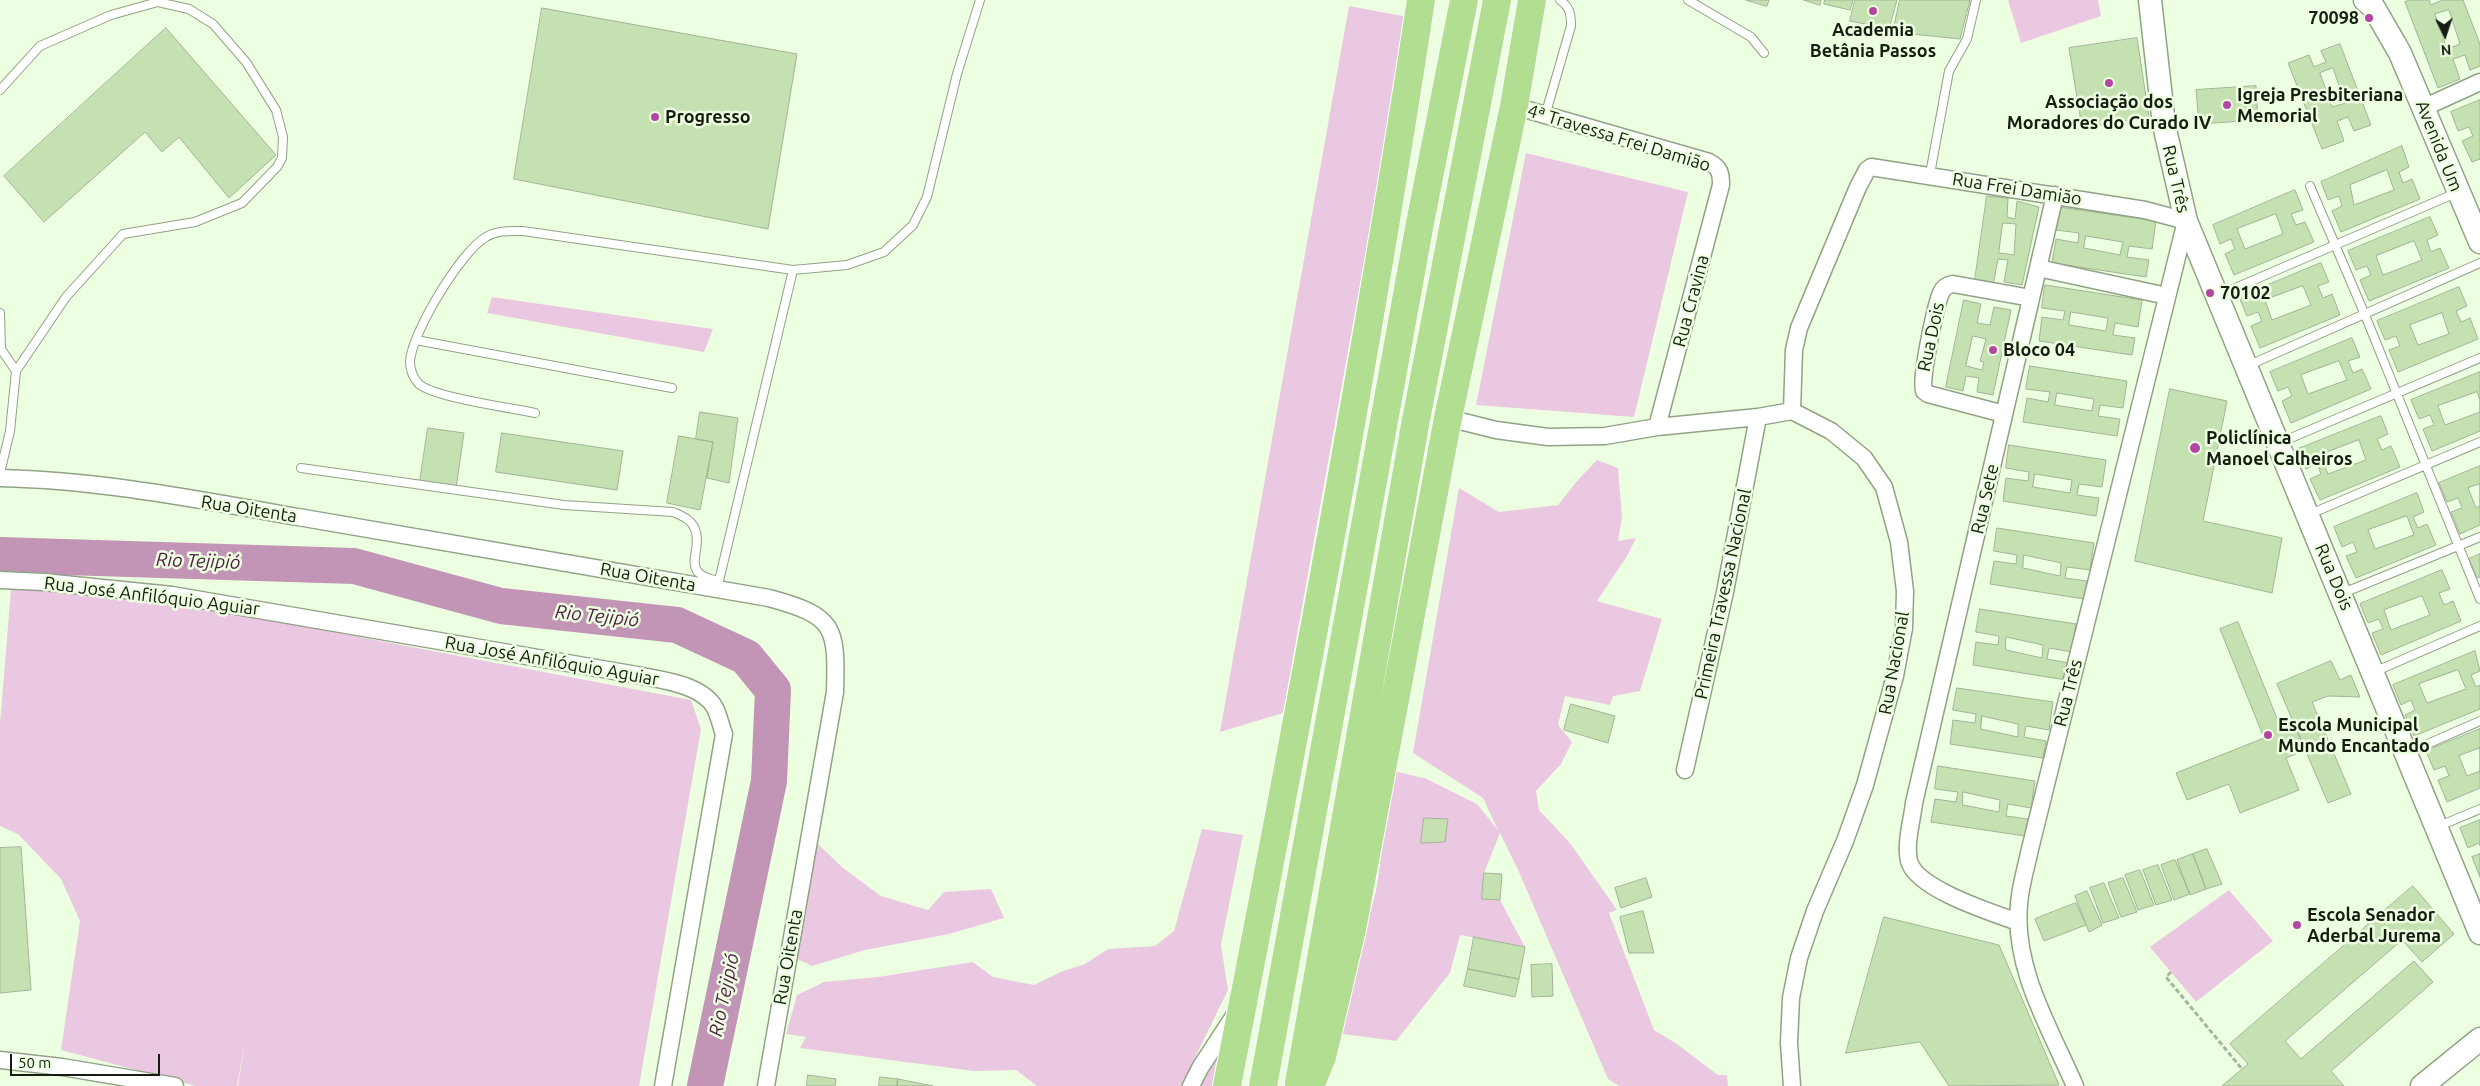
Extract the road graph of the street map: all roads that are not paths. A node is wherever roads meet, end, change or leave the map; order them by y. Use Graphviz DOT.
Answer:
graph roads {
  1 [pos="980,0"];
  2 [pos="1421,0"];
  3 [pos="1464,0"];
  4 [pos="1497,0"];
  5 [pos="1532,0"];
  6 [pos="1560,0"];
  7 [pos="1688,0"];
  8 [pos="1976,0"];
  9 [pos="2150,0"];
  10 [pos="2365,0"];
  11 [pos="1764,53"];
  12 [pos="2480,82"];
  13 [pos="0,90"];
  14 [pos="1514,106"];
  15 [pos="2423,108"];
  16 [pos="1545,116"];
  17 [pos="1721,174"];
  18 [pos="1930,174"];
  19 [pos="2310,186"];
  20 [pos="2458,193"];
  21 [pos="2055,195"];
  22 [pos="2186,221"];
  23 [pos="2480,242"];
  24 [pos="2335,245"];
  25 [pos="2480,263"];
  26 [pos="2038,268"];
  27 [pos="793,270"];
  28 [pos="2167,296"];
  29 [pos="2217,296"];
  30 [pos="2031,298"];
  31 [pos="0,313"];
  32 [pos="2365,315"];
  33 [pos="416,340"];
  34 [pos="2480,358"];
  35 [pos="2245,367"];
  36 [pos="16,371"];
  37 [pos="672,388"];
  38 [pos="2397,394"];
  39 [pos="1792,410"];
  40 [pos="535,413"];
  41 [pos="2004,414"];
  42 [pos="1758,417"];
  43 [pos="1448,418"];
  44 [pos="1657,427"];
  45 [pos="2480,442"];
  46 [pos="2277,444"];
  47 [pos="2425,465"];
  48 [pos="301,468"];
  49 [pos="0,473"];
  50 [pos="0,478"];
  51 [pos="2308,515"];
  52 [pos="2480,537"];
  53 [pos="2457,547"];
  54 [pos="0,580"];
  55 [pos="718,585"];
  56 [pos="2341,594"];
  57 [pos="2480,599"];
  58 [pos="2480,626"];
  59 [pos="2372,673"];
  60 [pos="2480,720"];
  61 [pos="2407,752"];
  62 [pos="1685,770"];
  63 [pos="2480,809"];
  64 [pos="2436,828"];
  65 [pos="2018,922"];
  66 [pos="2480,933"];
  67 [pos="1243,1002"];
  68 [pos="2480,1039"];
  69 [pos="0,1060"];
  70 [pos="175,1086"];
  71 [pos="663,1086"];
  72 [pos="766,1086"];
  73 [pos="1192,1086"];
  74 [pos="1227,1086"];
  75 [pos="1263,1086"];
  76 [pos="1298,1086"];
  77 [pos="1310,1086"];
  78 [pos="1792,1086"];
  79 [pos="2075,1086"];
  80 [pos="2422,1086"];
  1 -- 27 [label="lane"];
  2 -- 67 [label="highway"];
  3 -- 75 [label="highway"];
  4 -- 76 [label="highway"];
  5 -- 14 [label="highway"];
  6 -- 16 [label="lane"];
  7 -- 11 [label="lane"];
  8 -- 18 [label="lane"];
  9 -- 22 [label="street, Rua Três"];
  10 -- 15 [label="street, Avenida Um"];
  12 -- 15 [label="street"];
  13 -- 36 [label="lane"];
  14 -- 16 [label="street, 4ª Travessa Frei Damião"];
  14 -- 43 [label="highway"];
  15 -- 20 [label="street, Avenida Um"];
  16 -- 17 [label="street, 4ª Travessa Frei Damião"];
  17 -- 44 [label="street, Rua Cravina"];
  18 -- 21 [label="street, Rua Frei Damião"];
  18 -- 39 [label="street, Rua Frei Damião"];
  19 -- 24 [label="lane"];
  20 -- 23 [label="street, Avenida Um"];
  20 -- 24 [label="lane"];
  21 -- 22 [label="street, Rua Frei Damião"];
  21 -- 26 [label="street, Rua Sete"];
  22 -- 28 [label="street, Rua Três"];
  22 -- 29 [label="street, Rua Dois"];
  24 -- 29 [label="lane"];
  24 -- 32 [label="lane"];
  25 -- 32 [label="lane"];
  26 -- 28 [label="street"];
  26 -- 30 [label="street, Rua Sete"];
  27 -- 33 [label="lane"];
  27 -- 55 [label="lane"];
  28 -- 65 [label="street, Rua Três"];
  29 -- 35 [label="street, Rua Dois"];
  30 -- 41 [label="street, Rua Sete"];
  30 -- 41 [label="street, Rua Dois"];
  31 -- 36 [label="lane"];
  32 -- 35 [label="lane"];
  32 -- 38 [label="lane"];
  33 -- 37 [label="lane"];
  33 -- 40 [label="lane"];
  34 -- 38 [label="lane"];
  35 -- 46 [label="street, Rua Dois"];
  36 -- 49 [label="lane"];
  38 -- 46 [label="lane"];
  38 -- 47 [label="lane"];
  39 -- 42 [label="street"];
  39 -- 78 [label="street, Rua Nacional"];
  41 -- 65 [label="street, Rua Sete"];
  42 -- 44 [label="street"];
  42 -- 62 [label="street, Primeira Travessa Nacional"];
  43 -- 44 [label="street"];
  43 -- 77 [label="highway"];
  45 -- 47 [label="lane"];
  46 -- 51 [label="street, Rua Dois"];
  47 -- 51 [label="lane"];
  47 -- 53 [label="lane"];
  48 -- 55 [label="lane"];
  50 -- 55 [label="street, Rua Oitenta"];
  51 -- 56 [label="street, Rua Dois"];
  52 -- 53 [label="lane"];
  53 -- 56 [label="lane"];
  53 -- 57 [label="lane"];
  54 -- 71 [label="street, Rua José Anfilóquio Aguiar"];
  55 -- 72 [label="street, Rua Oitenta"];
  56 -- 59 [label="street, Rua Dois"];
  58 -- 59 [label="lane"];
  59 -- 61 [label="street, Rua Dois"];
  60 -- 61 [label="lane"];
  61 -- 64 [label="street, Rua Dois"];
  63 -- 64 [label="lane"];
  64 -- 66 [label="street, Rua Dois"];
  65 -- 79 [label="street, Rua Três"];
  67 -- 73 [label="street"];
  67 -- 74 [label="highway"];
  68 -- 80 [label="street"];
  69 -- 70 [label="street"];
}
